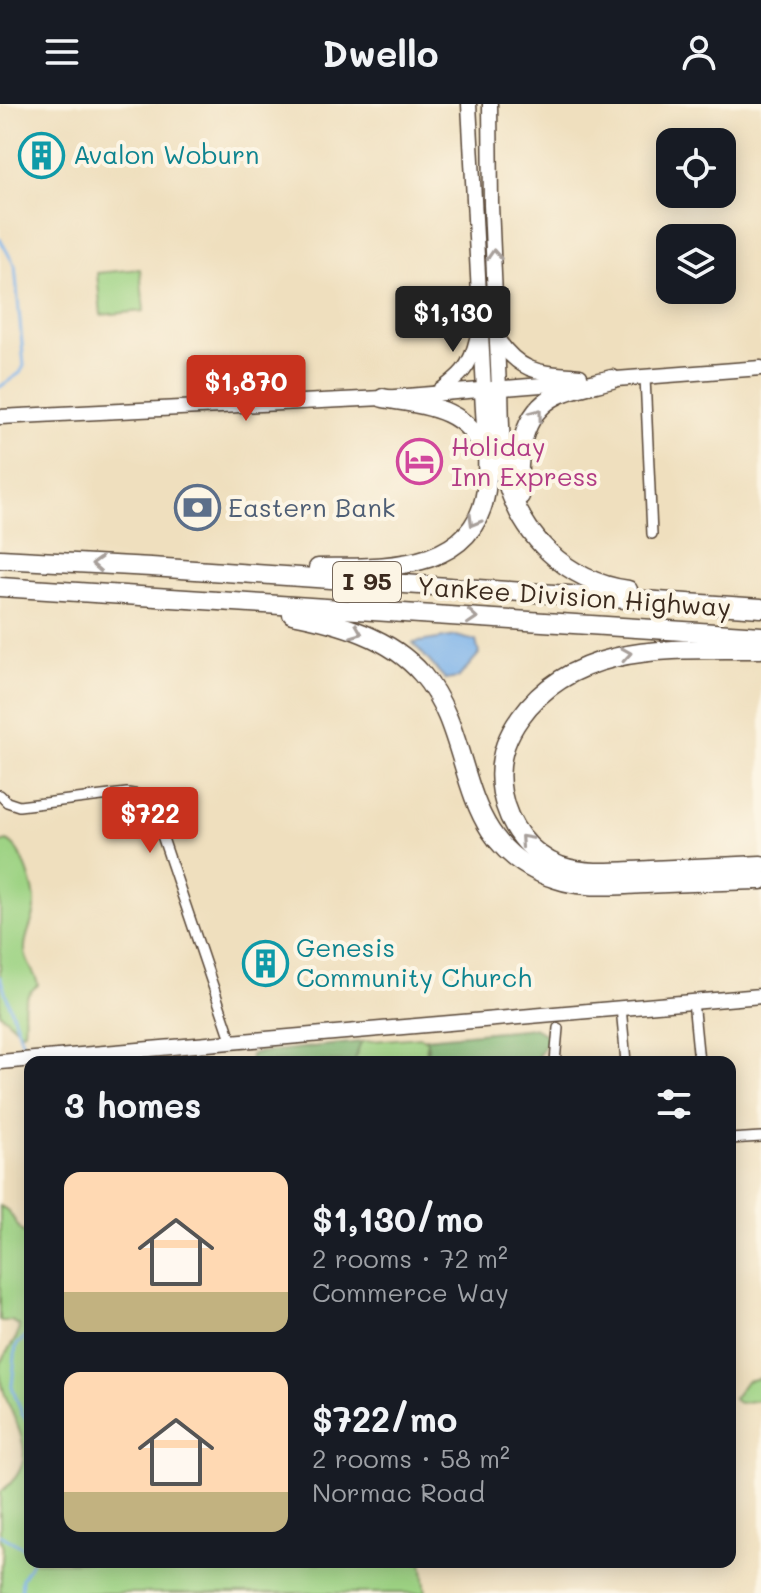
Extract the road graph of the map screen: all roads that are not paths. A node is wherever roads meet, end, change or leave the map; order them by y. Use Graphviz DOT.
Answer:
graph roads {
  1 [pos="469,104"];
  2 [pos="490,104"];
  3 [pos="481,323"];
  4 [pos="497,339"];
  5 [pos="761,368"];
  6 [pos="645,377"];
  7 [pos="612,379"];
  8 [pos="492,390"];
  9 [pos="436,394"];
  10 [pos="383,398"];
  11 [pos="0,417"];
  12 [pos="486,466"];
  13 [pos="522,515"];
  14 [pos="652,534"];
  15 [pos="0,559"];
  16 [pos="151,567"];
  17 [pos="0,587"];
  18 [pos="199,598"];
  19 [pos="733,606"];
  20 [pos="761,608"];
  21 [pos="761,636"];
  22 [pos="761,649"];
  23 [pos="0,795"];
  24 [pos="761,865"];
  25 [pos="761,880"];
  26 [pos="761,996"];
  27 [pos="693,1001"];
  28 [pos="621,1007"];
  29 [pos="558,1028"];
  30 [pos="232,1042"];
  31 [pos="70,1056"];
  32 [pos="556,1056"];
  33 [pos="625,1056"];
  34 [pos="698,1056"];
  35 [pos="24,1060"];
  36 [pos="0,1062"];
  37 [pos="761,1137"];
  38 [pos="736,1139"];
  1 -- 3 [label="main road"];
  4 -- 2 [label="main road, one-way"];
  3 -- 8 [label="main road"];
  3 -- 9 [label="main road"];
  4 -- 7 [label="main road"];
  4 -- 8 [label="main road"];
  5 -- 6 [label="main road"];
  6 -- 7 [label="main road"];
  6 -- 14 [label="street"];
  7 -- 8 [label="main road"];
  13 -- 7 [label="highway, one-way"];
  8 -- 9 [label="main road"];
  8 -- 12 [label="highway"];
  8 -- 13 [label="highway"];
  9 -- 10 [label="main road"];
  10 -- 11 [label="main road"];
  10 -- 12 [label="highway"];
  12 -- 16 [label="highway, one-way"];
  13 -- 19 [label="highway"];
  16 -- 15 [label="highway, Yankee Division Highway / I 95, one-way"];
  16 -- 19 [label="highway, Yankee Division Highway / I 95"];
  17 -- 18 [label="highway, Yankee Division Highway / I 95"];
  18 -- 21 [label="highway, Yankee Division Highway / I 95, one-way"];
  18 -- 25 [label="highway, one-way"];
  19 -- 20 [label="highway, Yankee Division Highway / I 95"];
  24 -- 22 [label="highway, one-way"];
  23 -- 30 [label="street"];
  26 -- 27 [label="main road"];
  27 -- 28 [label="main road"];
  27 -- 34 [label="street"];
  28 -- 30 [label="main road"];
  28 -- 33 [label="street"];
  29 -- 32 [label="street"];
  30 -- 31 [label="main road"];
  35 -- 36 [label="main road"];
  37 -- 38 [label="street"];
}
